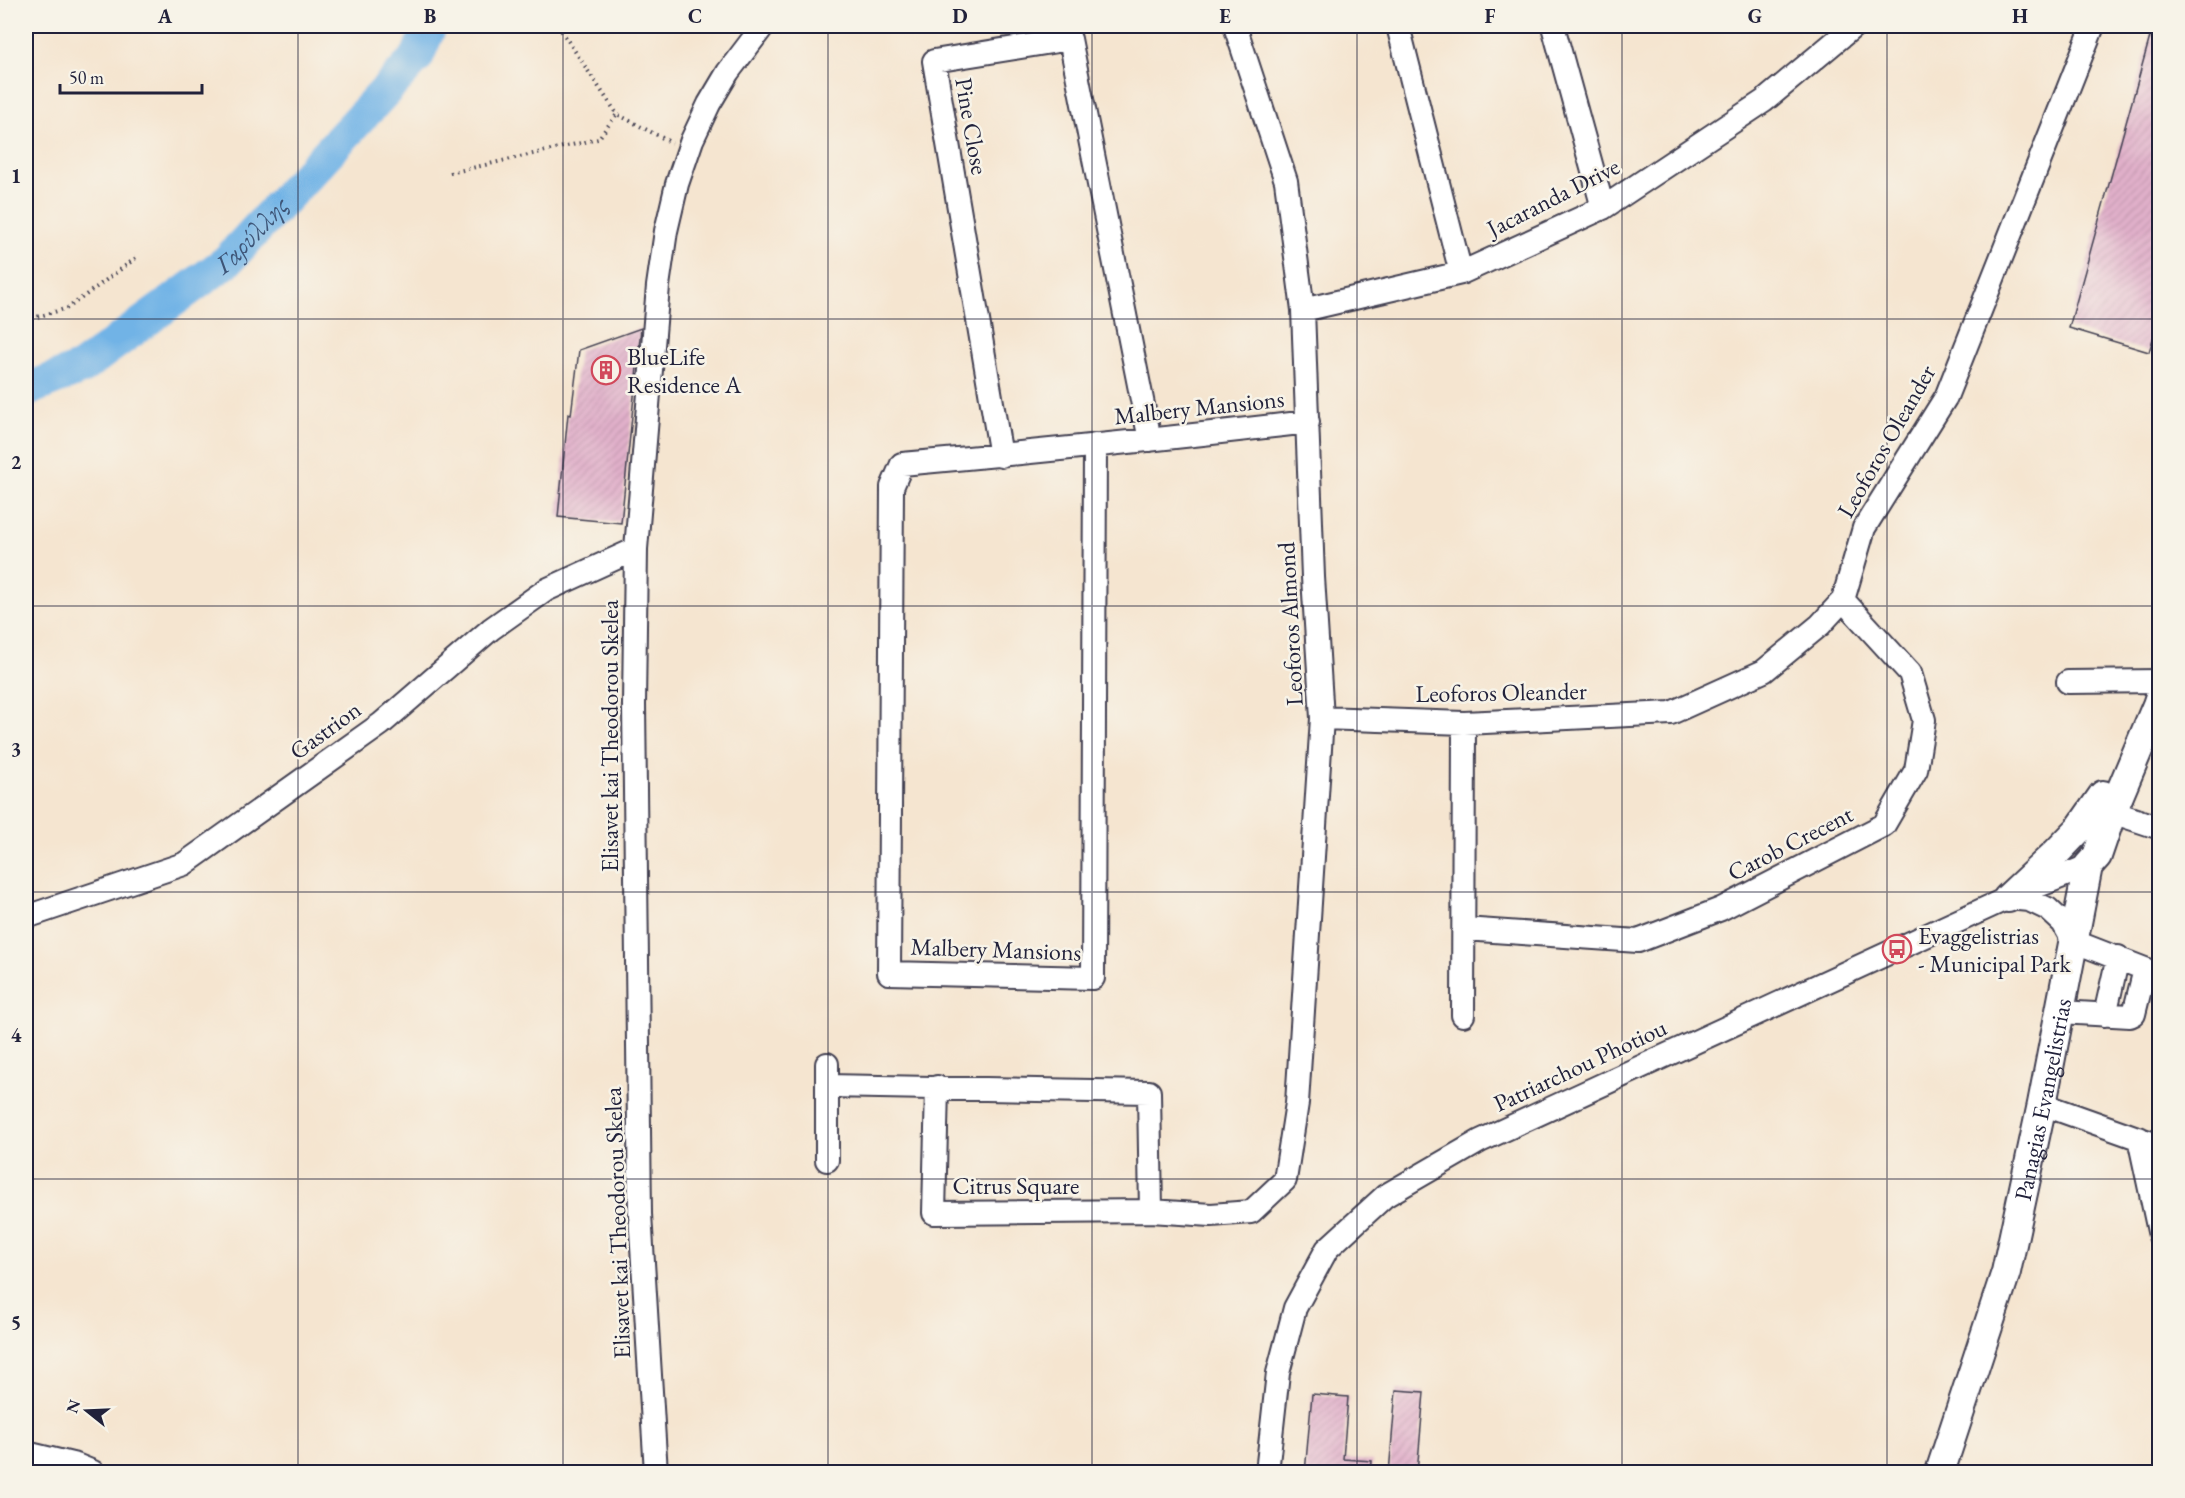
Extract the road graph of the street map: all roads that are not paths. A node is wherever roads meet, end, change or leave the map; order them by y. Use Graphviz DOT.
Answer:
graph roads {
  1 [pos="763,26"];
  2 [pos="1235,26"];
  3 [pos="1398,26"];
  4 [pos="1553,26"];
  5 [pos="1854,26"];
  6 [pos="2093,26"];
  7 [pos="1603,208"];
  8 [pos="1461,273"];
  9 [pos="1303,310"];
  10 [pos="1308,422"];
  11 [pos="1150,440"];
  12 [pos="1095,445"];
  13 [pos="1000,456"];
  14 [pos="636,549"];
  15 [pos="1844,600"];
  16 [pos="2160,681"];
  17 [pos="2068,682"];
  18 [pos="2160,687"];
  19 [pos="2160,696"];
  20 [pos="1322,718"];
  21 [pos="1464,723"];
  22 [pos="2108,804"];
  23 [pos="2160,828"];
  24 [pos="2088,866"];
  25 [pos="2008,898"];
  26 [pos="26,917"];
  27 [pos="1464,929"];
  28 [pos="2073,941"];
  29 [pos="2118,957"];
  30 [pos="2060,1012"];
  31 [pos="1463,1015"];
  32 [pos="2106,1015"];
  33 [pos="937,1088"];
  34 [pos="2042,1104"];
  35 [pos="2149,1142"];
  36 [pos="826,1160"];
  37 [pos="1150,1212"];
  38 [pos="1251,1212"];
  39 [pos="2160,1236"];
  40 [pos="26,1453"];
  41 [pos="93,1473"];
  42 [pos="656,1473"];
  43 [pos="1267,1473"];
  44 [pos="1941,1473"];
  1 -- 14 [label="street, Elisavet kai Theodorou Skelea"];
  2 -- 9 [label="street, Leoforos Almond"];
  3 -- 8 [label="street"];
  4 -- 7 [label="street"];
  5 -- 7 [label="street, Jacaranda Drive"];
  6 -- 15 [label="street, Leoforos Oleander"];
  7 -- 8 [label="street, Jacaranda Drive"];
  8 -- 9 [label="street, Jacaranda Drive"];
  9 -- 10 [label="street, Leoforos Almond"];
  10 -- 11 [label="street, Malbery Mansions"];
  10 -- 20 [label="street, Leoforos Almond"];
  11 -- 12 [label="street, Malbery Mansions"];
  11 -- 13 [label="street, Pine Close"];
  12 -- 13 [label="street, Malbery Mansions"];
  12 -- 13 [label="street, Malbery Mansions"];
  14 -- 26 [label="street, Gastrion"];
  14 -- 42 [label="street, Elisavet kai Theodorou Skelea"];
  15 -- 21 [label="street, Leoforos Oleander"];
  15 -- 27 [label="street, Carob Crecent"];
  16 -- 17 [label="street"];
  18 -- 22 [label="main road"];
  19 -- 22 [label="main road"];
  20 -- 21 [label="street, Leoforos Oleander"];
  20 -- 38 [label="street, Leoforos Almond"];
  21 -- 27 [label="street"];
  22 -- 23 [label="street"];
  22 -- 24 [label="main road, Panagias Evangelistrias"];
  22 -- 25 [label="main road"];
  24 -- 25 [label="street, Patriarchou Photiou"];
  24 -- 28 [label="main road, Panagias Evangelistrias"];
  25 -- 28 [label="street"];
  25 -- 43 [label="street, Patriarchou Photiou"];
  27 -- 31 [label="street"];
  28 -- 29 [label="street"];
  28 -- 30 [label="main road, Panagias Evangelistrias"];
  29 -- 32 [label="street"];
  29 -- 32 [label="street"];
  30 -- 32 [label="street"];
  30 -- 34 [label="main road, Panagias Evangelistrias"];
  33 -- 36 [label="street"];
  33 -- 37 [label="street"];
  33 -- 37 [label="street, Citrus Square"];
  34 -- 35 [label="street"];
  34 -- 44 [label="main road, Panagias Evangelistrias"];
  35 -- 39 [label="street"];
  37 -- 38 [label="street, Citrus Square"];
  40 -- 41 [label="street"];
}
